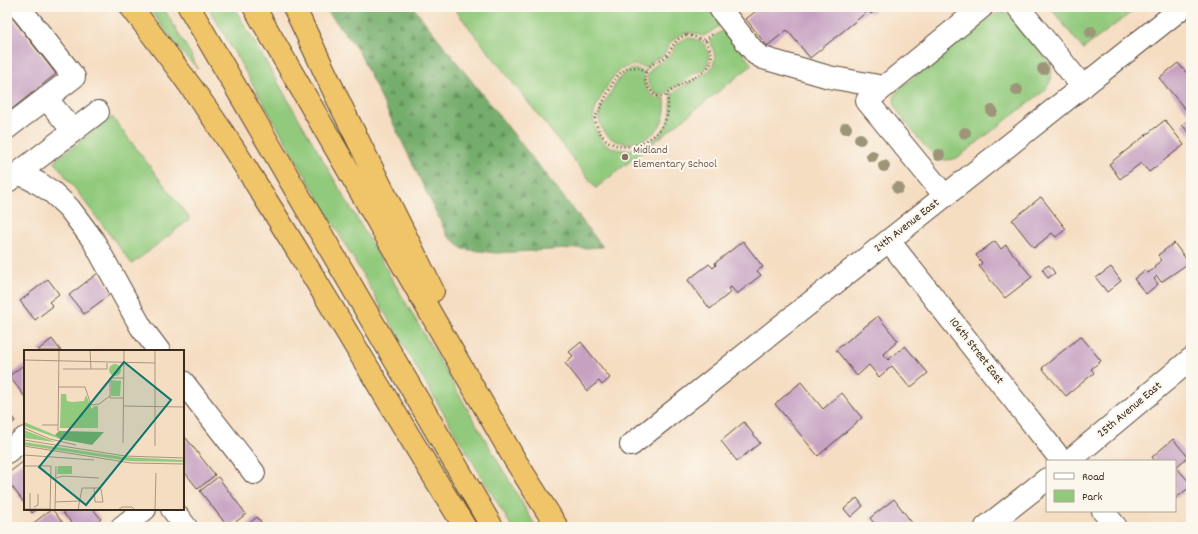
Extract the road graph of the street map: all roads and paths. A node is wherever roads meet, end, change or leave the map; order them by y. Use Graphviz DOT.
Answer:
graph roads {
  1 [pos="19,7"];
  2 [pos="131,7"];
  3 [pos="189,7"];
  4 [pos="254,7"];
  5 [pos="294,7"];
  6 [pos="720,7"];
  7 [pos="982,7"];
  8 [pos="1018,7"];
  9 [pos="1183,7"];
  10 [pos="646,72"];
  11 [pos="1083,86"];
  12 [pos="884,87"];
  13 [pos="667,95"];
  14 [pos="46,98"];
  15 [pos="98,112"];
  16 [pos="7,128"];
  17 [pos="73,131"];
  18 [pos="13,178"];
  19 [pos="945,196"];
  20 [pos="889,241"];
  21 [pos="158,350"];
  22 [pos="1191,359"];
  23 [pos="184,383"];
  24 [pos="24,439"];
  25 [pos="631,445"];
  26 [pos="7,452"];
  27 [pos="515,460"];
  28 [pos="1061,460"];
  29 [pos="1070,460"];
  30 [pos="254,473"];
  31 [pos="1046,480"];
  32 [pos="144,510"];
  33 [pos="173,510"];
  34 [pos="1104,512"];
  35 [pos="122,527"];
  36 [pos="186,527"];
  37 [pos="465,527"];
  38 [pos="492,527"];
  39 [pos="556,527"];
  40 [pos="986,527"];
  41 [pos="1116,527"];
  1 -- 14 [label="street"];
  2 -- 37 [label="highway"];
  3 -- 38 [label="highway"];
  4 -- 27 [label="highway"];
  5 -- 27 [label="highway"];
  6 -- 12 [label="street"];
  7 -- 12 [label="street"];
  8 -- 11 [label="street"];
  9 -- 11 [label="street, 24th Avenue East"];
  10 -- 13 [label="path"];
  10 -- 13 [label="path"];
  10 -- 13 [label="path"];
  11 -- 19 [label="street, 24th Avenue East"];
  12 -- 19 [label="street"];
  14 -- 16 [label="street"];
  14 -- 17 [label="street"];
  15 -- 17 [label="street"];
  17 -- 18 [label="street"];
  18 -- 21 [label="street"];
  19 -- 20 [label="street, 24th Avenue East"];
  20 -- 25 [label="street, 24th Avenue East"];
  20 -- 28 [label="street, 106th Street East"];
  22 -- 29 [label="street, 25th Avenue East"];
  23 -- 30 [label="street"];
  24 -- 26 [label="street"];
  27 -- 39 [label="highway"];
  31 -- 40 [label="street"];
  32 -- 35 [label="street"];
  33 -- 36 [label="street"];
  34 -- 41 [label="street"];
}
